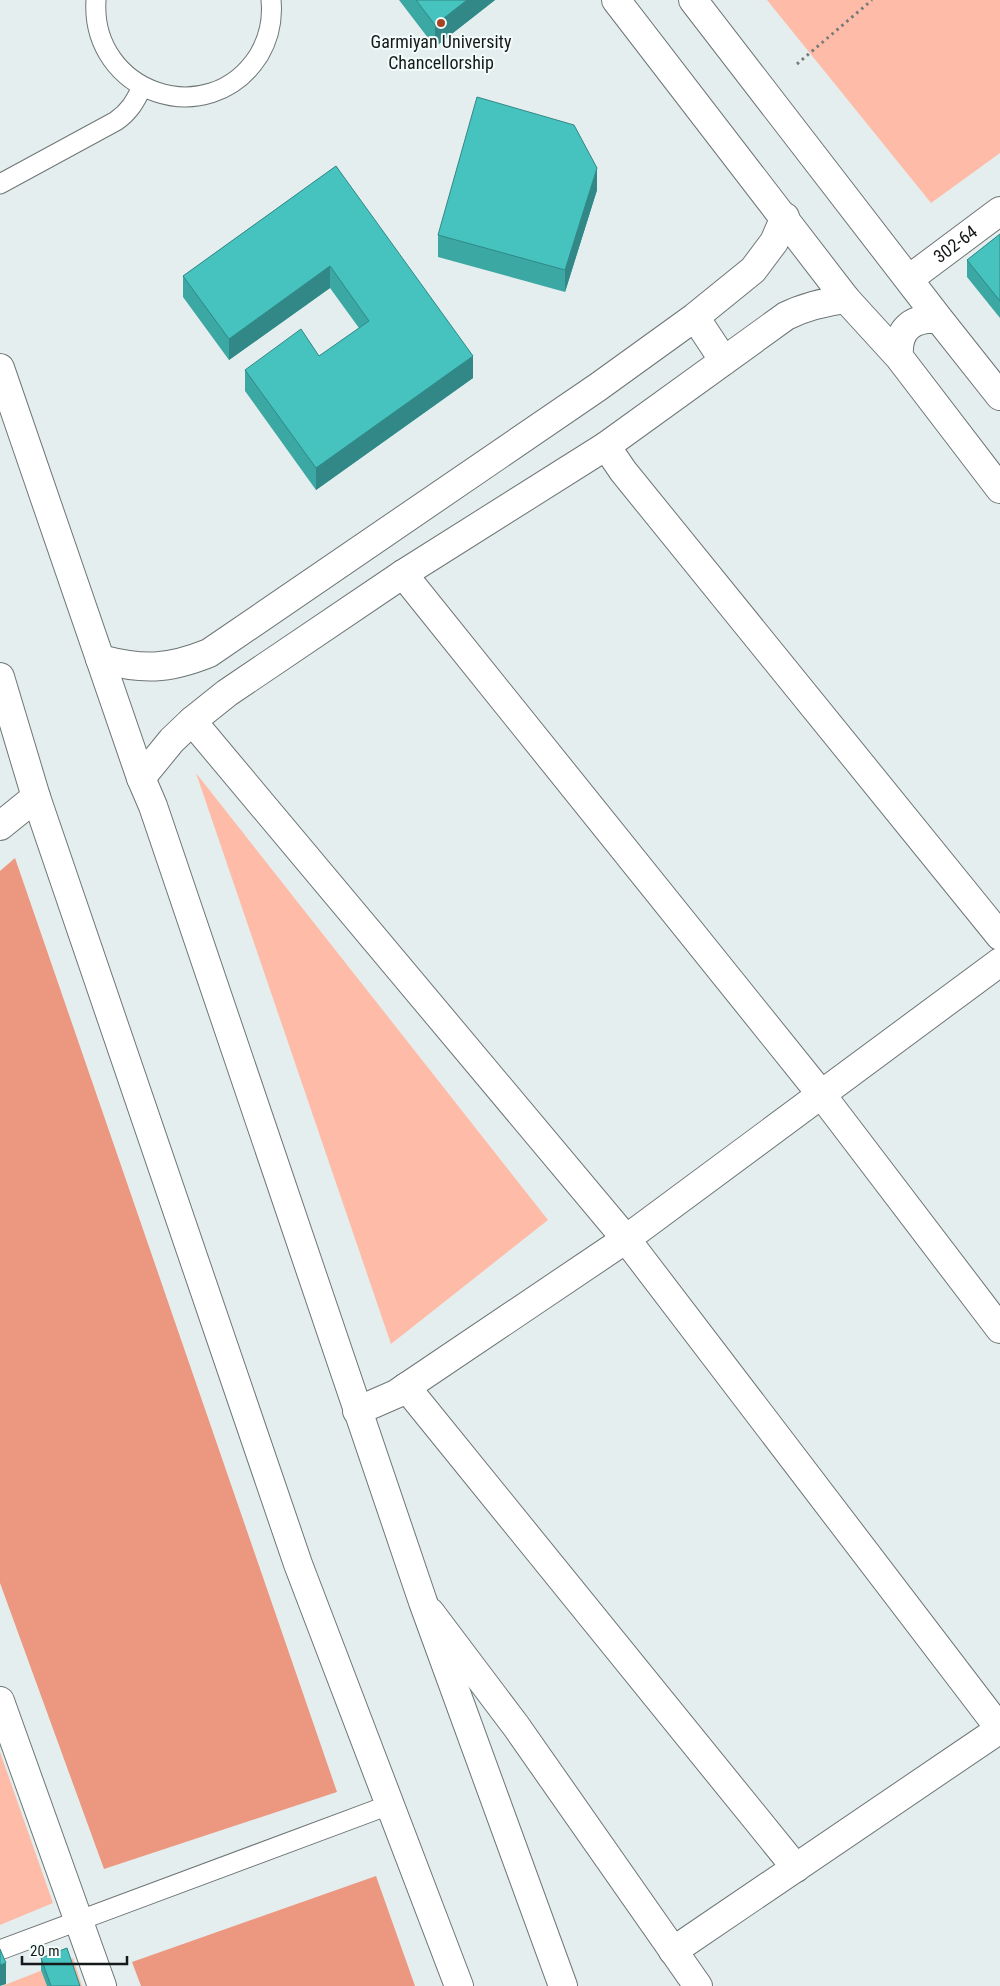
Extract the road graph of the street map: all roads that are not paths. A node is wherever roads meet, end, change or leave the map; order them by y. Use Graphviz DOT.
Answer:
graph roads {
  1 [pos="96,0"];
  2 [pos="271,0"];
  3 [pos="616,0"];
  4 [pos="693,0"];
  5 [pos="142,87"];
  6 [pos="0,184"];
  7 [pos="1000,211"];
  8 [pos="784,218"];
  9 [pos="909,279"];
  10 [pos="846,299"];
  11 [pos="695,317"];
  12 [pos="939,319"];
  13 [pos="899,357"];
  14 [pos="724,361"];
  15 [pos="0,368"];
  16 [pos="1000,396"];
  17 [pos="606,446"];
  18 [pos="1000,489"];
  19 [pos="403,574"];
  20 [pos="208,653"];
  21 [pos="100,659"];
  22 [pos="0,677"];
  23 [pos="227,693"];
  24 [pos="192,721"];
  25 [pos="141,778"];
  26 [pos="36,797"];
  27 [pos="0,826"];
  28 [pos="1000,936"];
  29 [pos="1000,962"];
  30 [pos="821,1094"];
  31 [pos="626,1238"];
  32 [pos="1000,1329"];
  33 [pos="406,1387"];
  34 [pos="358,1410"];
  35 [pos="423,1602"];
  36 [pos="0,1702"];
  37 [pos="389,1805"];
  38 [pos="796,1868"];
  39 [pos="79,1920"];
  40 [pos="0,1950"];
  41 [pos="673,1951"];
  42 [pos="102,1986"];
  43 [pos="459,1986"];
  44 [pos="563,1986"];
  45 [pos="698,1986"];
  1 -- 5 [label="lane"];
  2 -- 5 [label="lane"];
  3 -- 8 [label="main road"];
  4 -- 9 [label="main road"];
  5 -- 6 [label="lane"];
  7 -- 9 [label="main road, 302-64"];
  8 -- 10 [label="main road"];
  8 -- 11 [label="main road"];
  9 -- 12 [label="main road"];
  10 -- 13 [label="main road"];
  10 -- 14 [label="main road"];
  11 -- 14 [label="main road"];
  11 -- 20 [label="main road"];
  12 -- 13 [label="main road"];
  12 -- 16 [label="main road"];
  13 -- 18 [label="main road"];
  14 -- 17 [label="main road"];
  15 -- 21 [label="main road"];
  17 -- 19 [label="main road"];
  17 -- 28 [label="main road"];
  19 -- 23 [label="main road"];
  19 -- 30 [label="main road"];
  20 -- 21 [label="main road"];
  20 -- 23 [label="main road"];
  21 -- 25 [label="main road"];
  22 -- 26 [label="main road"];
  23 -- 24 [label="main road"];
  24 -- 25 [label="main road"];
  24 -- 31 [label="main road"];
  25 -- 34 [label="main road"];
  26 -- 27 [label="main road"];
  26 -- 37 [label="main road"];
  29 -- 30 [label="main road"];
  30 -- 31 [label="main road"];
  30 -- 32 [label="main road"];
  31 -- 33 [label="main road"];
  31 -- 38 [label="main road"];
  33 -- 34 [label="main road"];
  33 -- 38 [label="main road"];
  34 -- 35 [label="main road"];
  35 -- 41 [label="main road"];
  35 -- 44 [label="main road"];
  36 -- 39 [label="main road"];
  37 -- 39 [label="lane"];
  37 -- 43 [label="main road"];
  38 -- 41 [label="main road"];
  39 -- 40 [label="lane"];
  39 -- 42 [label="main road"];
  41 -- 45 [label="main road"];
}
